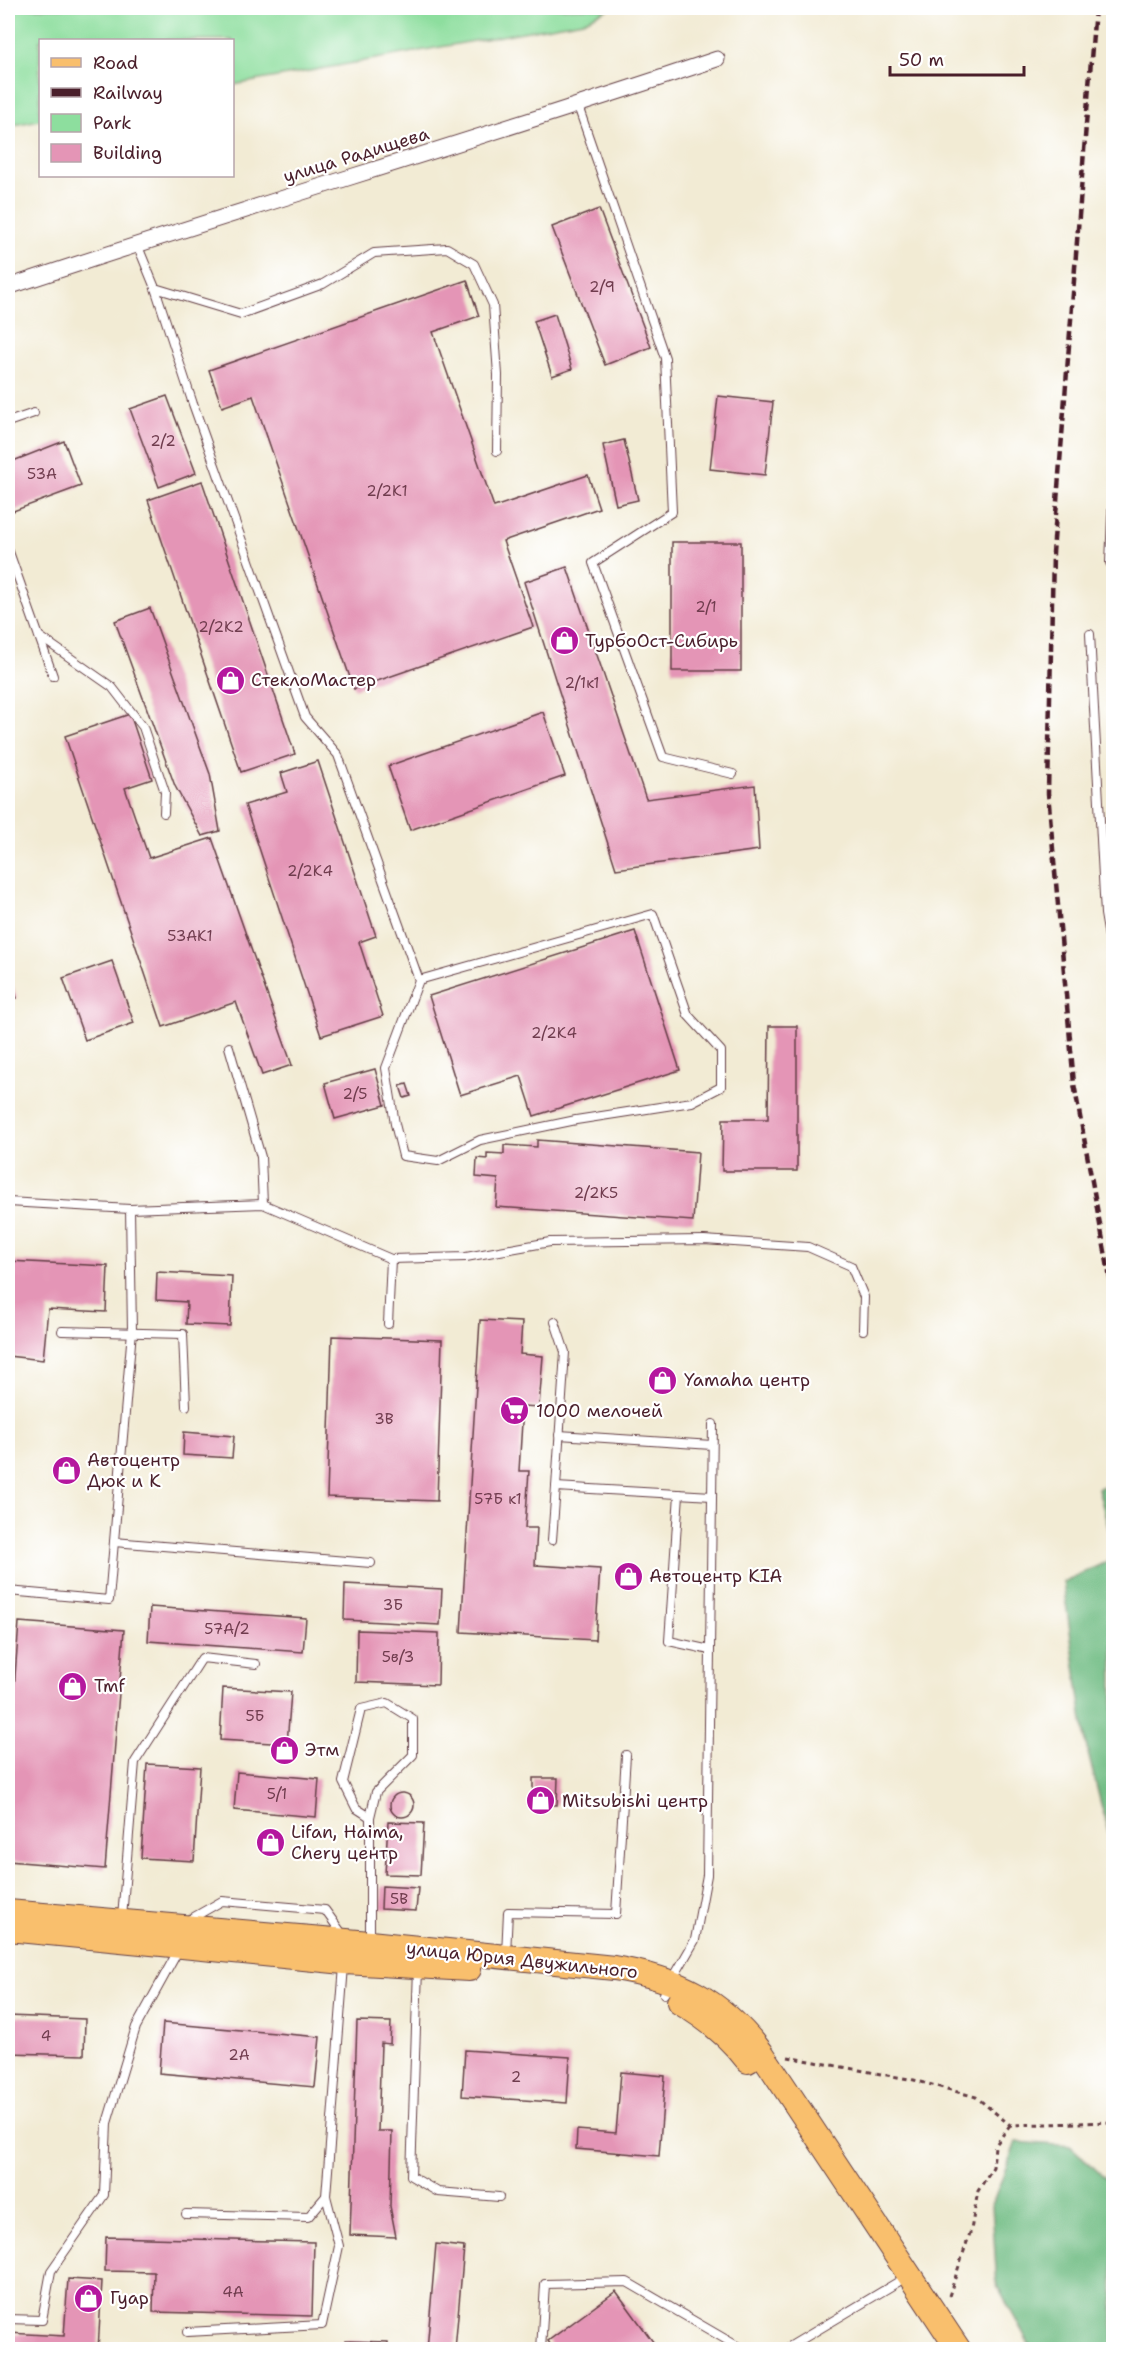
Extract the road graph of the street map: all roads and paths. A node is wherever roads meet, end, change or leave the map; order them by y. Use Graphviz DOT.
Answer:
graph roads {
  1 [pos="717,59"];
  2 [pos="578,106"];
  3 [pos="137,244"];
  4 [pos="8,287"];
  5 [pos="154,288"];
  6 [pos="34,413"];
  7 [pos="8,422"];
  8 [pos="497,451"];
  9 [pos="1113,466"];
  10 [pos="1112,505"];
  11 [pos="8,549"];
  12 [pos="1113,563"];
  13 [pos="1090,634"];
  14 [pos="39,636"];
  15 [pos="53,676"];
  16 [pos="733,774"];
  17 [pos="164,813"];
  18 [pos="1109,914"];
  19 [pos="1113,966"];
  20 [pos="419,980"];
  21 [pos="229,1047"];
  22 [pos="8,1202"];
  23 [pos="263,1204"];
  24 [pos="130,1209"];
  25 [pos="392,1259"];
  26 [pos="555,1322"];
  27 [pos="388,1324"];
  28 [pos="863,1330"];
  29 [pos="62,1331"];
  30 [pos="132,1331"];
  31 [pos="186,1406"];
  32 [pos="713,1424"];
  33 [pos="559,1436"];
  34 [pos="712,1445"];
  35 [pos="556,1488"];
  36 [pos="679,1494"];
  37 [pos="712,1496"];
  38 [pos="552,1540"];
  39 [pos="114,1542"];
  40 [pos="371,1563"];
  41 [pos="8,1591"];
  42 [pos="710,1650"];
  43 [pos="256,1664"];
  44 [pos="626,1755"];
  45 [pos="370,1817"];
  46 [pos="8,1912"];
  47 [pos="121,1922"];
  48 [pos="8,1929"];
  49 [pos="178,1937"];
  50 [pos="358,1952"];
  51 [pos="506,1958"];
  52 [pos="418,1966"];
  53 [pos="668,1988"];
  54 [pos="761,2052"];
  55 [pos="1113,2122"];
  56 [pos="1010,2125"];
  57 [pos="326,2196"];
  58 [pos="500,2197"];
  59 [pos="186,2214"];
  60 [pos="898,2282"];
  61 [pos="949,2296"];
  62 [pos="8,2319"];
  63 [pos="187,2332"];
  64 [pos="541,2349"];
  65 [pos="744,2349"];
  66 [pos="784,2349"];
  67 [pos="941,2349"];
  68 [pos="959,2349"];
  1 -- 2 [label="street, улица Радищева"];
  2 -- 3 [label="street, улица Радищева"];
  2 -- 16 [label="lane"];
  3 -- 4 [label="street, улица Радищева"];
  3 -- 5 [label="lane"];
  5 -- 8 [label="lane"];
  5 -- 20 [label="lane"];
  6 -- 7 [label="lane"];
  9 -- 10 [label="lane"];
  10 -- 12 [label="lane"];
  11 -- 14 [label="lane"];
  13 -- 18 [label="lane"];
  14 -- 15 [label="lane"];
  14 -- 17 [label="lane"];
  18 -- 19 [label="lane"];
  20 -- 20 [label="lane"];
  21 -- 23 [label="lane"];
  22 -- 24 [label="lane"];
  23 -- 24 [label="lane"];
  23 -- 25 [label="lane"];
  24 -- 30 [label="lane"];
  25 -- 27 [label="lane"];
  25 -- 28 [label="lane"];
  26 -- 33 [label="lane"];
  29 -- 30 [label="lane"];
  30 -- 31 [label="lane"];
  30 -- 39 [label="lane"];
  32 -- 34 [label="lane"];
  33 -- 34 [label="lane"];
  33 -- 35 [label="lane"];
  34 -- 37 [label="lane"];
  35 -- 36 [label="lane"];
  35 -- 38 [label="lane"];
  36 -- 37 [label="lane"];
  36 -- 42 [label="lane"];
  37 -- 42 [label="lane"];
  39 -- 40 [label="lane"];
  39 -- 41 [label="lane"];
  42 -- 53 [label="lane"];
  43 -- 47 [label="lane"];
  44 -- 51 [label="lane"];
  45 -- 45 [label="lane"];
  45 -- 50 [label="lane"];
  46 -- 47 [label="main road, улица Юрия Двужильного"];
  47 -- 49 [label="main road, улица Юрия Двужильного"];
  48 -- 49 [label="main road, улица Юрия Двужильного"];
  49 -- 50 [label="main road, улица Юрия Двужильного"];
  49 -- 62 [label="lane"];
  50 -- 51 [label="main road, улица Юрия Двужильного"];
  50 -- 52 [label="main road, улица Юрия Двужильного"];
  50 -- 57 [label="lane"];
  51 -- 53 [label="main road, улица Юрия Двужильного"];
  52 -- 53 [label="main road, улица Юрия Двужильного"];
  52 -- 58 [label="lane"];
  53 -- 54 [label="main road, улица Юрия Двужильного"];
  53 -- 60 [label="main road, улица Юрия Двужильного"];
  54 -- 56 [label="path"];
  54 -- 68 [label="main road, улица Юрия Двужильного"];
  55 -- 56 [label="path"];
  56 -- 61 [label="path"];
  57 -- 59 [label="lane"];
  57 -- 63 [label="lane"];
  60 -- 66 [label="lane"];
  60 -- 67 [label="main road, улица Юрия Двужильного"];
  64 -- 65 [label="lane"];
}
